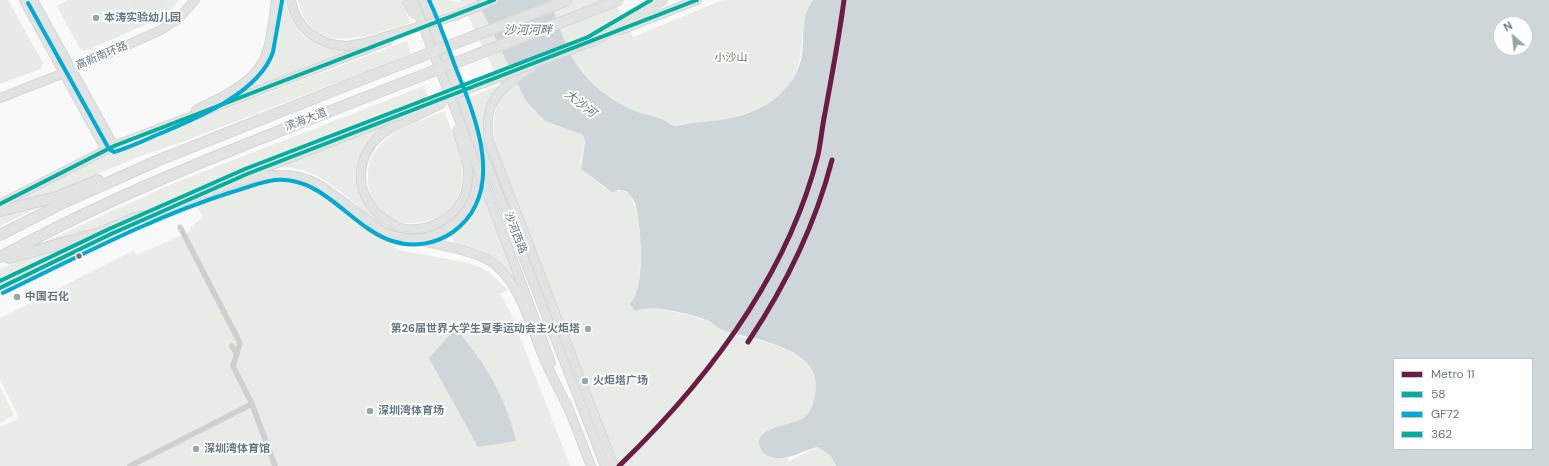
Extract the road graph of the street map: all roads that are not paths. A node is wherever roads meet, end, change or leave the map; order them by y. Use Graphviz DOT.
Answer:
graph roads {
  1 [pos="24,0"];
  2 [pos="33,0"];
  3 [pos="195,0"];
  4 [pos="276,0"];
  5 [pos="291,0"];
  6 [pos="406,0"];
  7 [pos="412,0"];
  8 [pos="422,0"];
  9 [pos="494,0"];
  10 [pos="568,0"];
  11 [pos="619,0"];
  12 [pos="662,0"];
  13 [pos="697,0"];
  14 [pos="454,16"];
  15 [pos="590,42"];
  16 [pos="431,48"];
  17 [pos="550,57"];
  18 [pos="68,71"];
  19 [pos="476,86"];
  20 [pos="448,96"];
  21 [pos="461,96"];
  22 [pos="0,98"];
  23 [pos="163,126"];
  24 [pos="114,146"];
  25 [pos="106,150"];
  26 [pos="159,160"];
  27 [pos="194,197"];
  28 [pos="0,204"];
  29 [pos="0,211"];
  30 [pos="152,216"];
  31 [pos="180,227"];
  32 [pos="0,235"];
  33 [pos="406,238"];
  34 [pos="0,257"];
  35 [pos="0,261"];
  36 [pos="0,288"];
  37 [pos="548,316"];
  38 [pos="232,346"];
  39 [pos="237,354"];
  40 [pos="579,373"];
  41 [pos="252,404"];
  42 [pos="567,406"];
  43 [pos="131,463"];
  44 [pos="275,466"];
  45 [pos="590,466"];
  46 [pos="605,466"];
  47 [pos="614,466"];
  1 -- 18 [label="main road"];
  2 -- 18 [label="main road"];
  3 -- 18 [label="main road, 高新南环路"];
  4 -- 23 [label="main road"];
  5 -- 14 [label="main road, bridge"];
  6 -- 16 [label="main road, bridge"];
  7 -- 16 [label="main road, 沙河西路, bridge"];
  8 -- 21 [label="main road, 沙河西路"];
  9 -- 14 [label="main road"];
  10 -- 26 [label="highway, 滨海大道, bridge"];
  11 -- 34 [label="highway, 滨海大道, bridge"];
  12 -- 15 [label="highway"];
  13 -- 15 [label="main road"];
  14 -- 23 [label="main road, bridge"];
  15 -- 17 [label="main road, bridge"];
  16 -- 20 [label="main road, 沙河西路, bridge"];
  17 -- 19 [label="main road, bridge"];
  17 -- 40 [label="main road, bridge"];
  18 -- 22 [label="main road, 高新南环路"];
  18 -- 24 [label="main road"];
  18 -- 25 [label="main road"];
  19 -- 20 [label="main road, bridge"];
  19 -- 27 [label="main road, bridge"];
  20 -- 42 [label="main road, 沙河西路, bridge"];
  21 -- 33 [label="main road"];
  21 -- 37 [label="main road, 沙河西路"];
  23 -- 24 [label="main road"];
  24 -- 25 [label="main road"];
  25 -- 28 [label="main road"];
  26 -- 29 [label="highway"];
  26 -- 32 [label="highway, 滨海大道"];
  27 -- 30 [label="main road"];
  27 -- 33 [label="main road"];
  30 -- 35 [label="highway"];
  30 -- 36 [label="main road"];
  31 -- 39 [label="street"];
  33 -- 42 [label="main road"];
  37 -- 40 [label="main road"];
  37 -- 46 [label="main road, 沙河西路"];
  38 -- 39 [label="street"];
  39 -- 41 [label="street"];
  40 -- 47 [label="main road"];
  41 -- 43 [label="street"];
  41 -- 44 [label="street"];
  42 -- 45 [label="main road, 沙河西路"];
}
